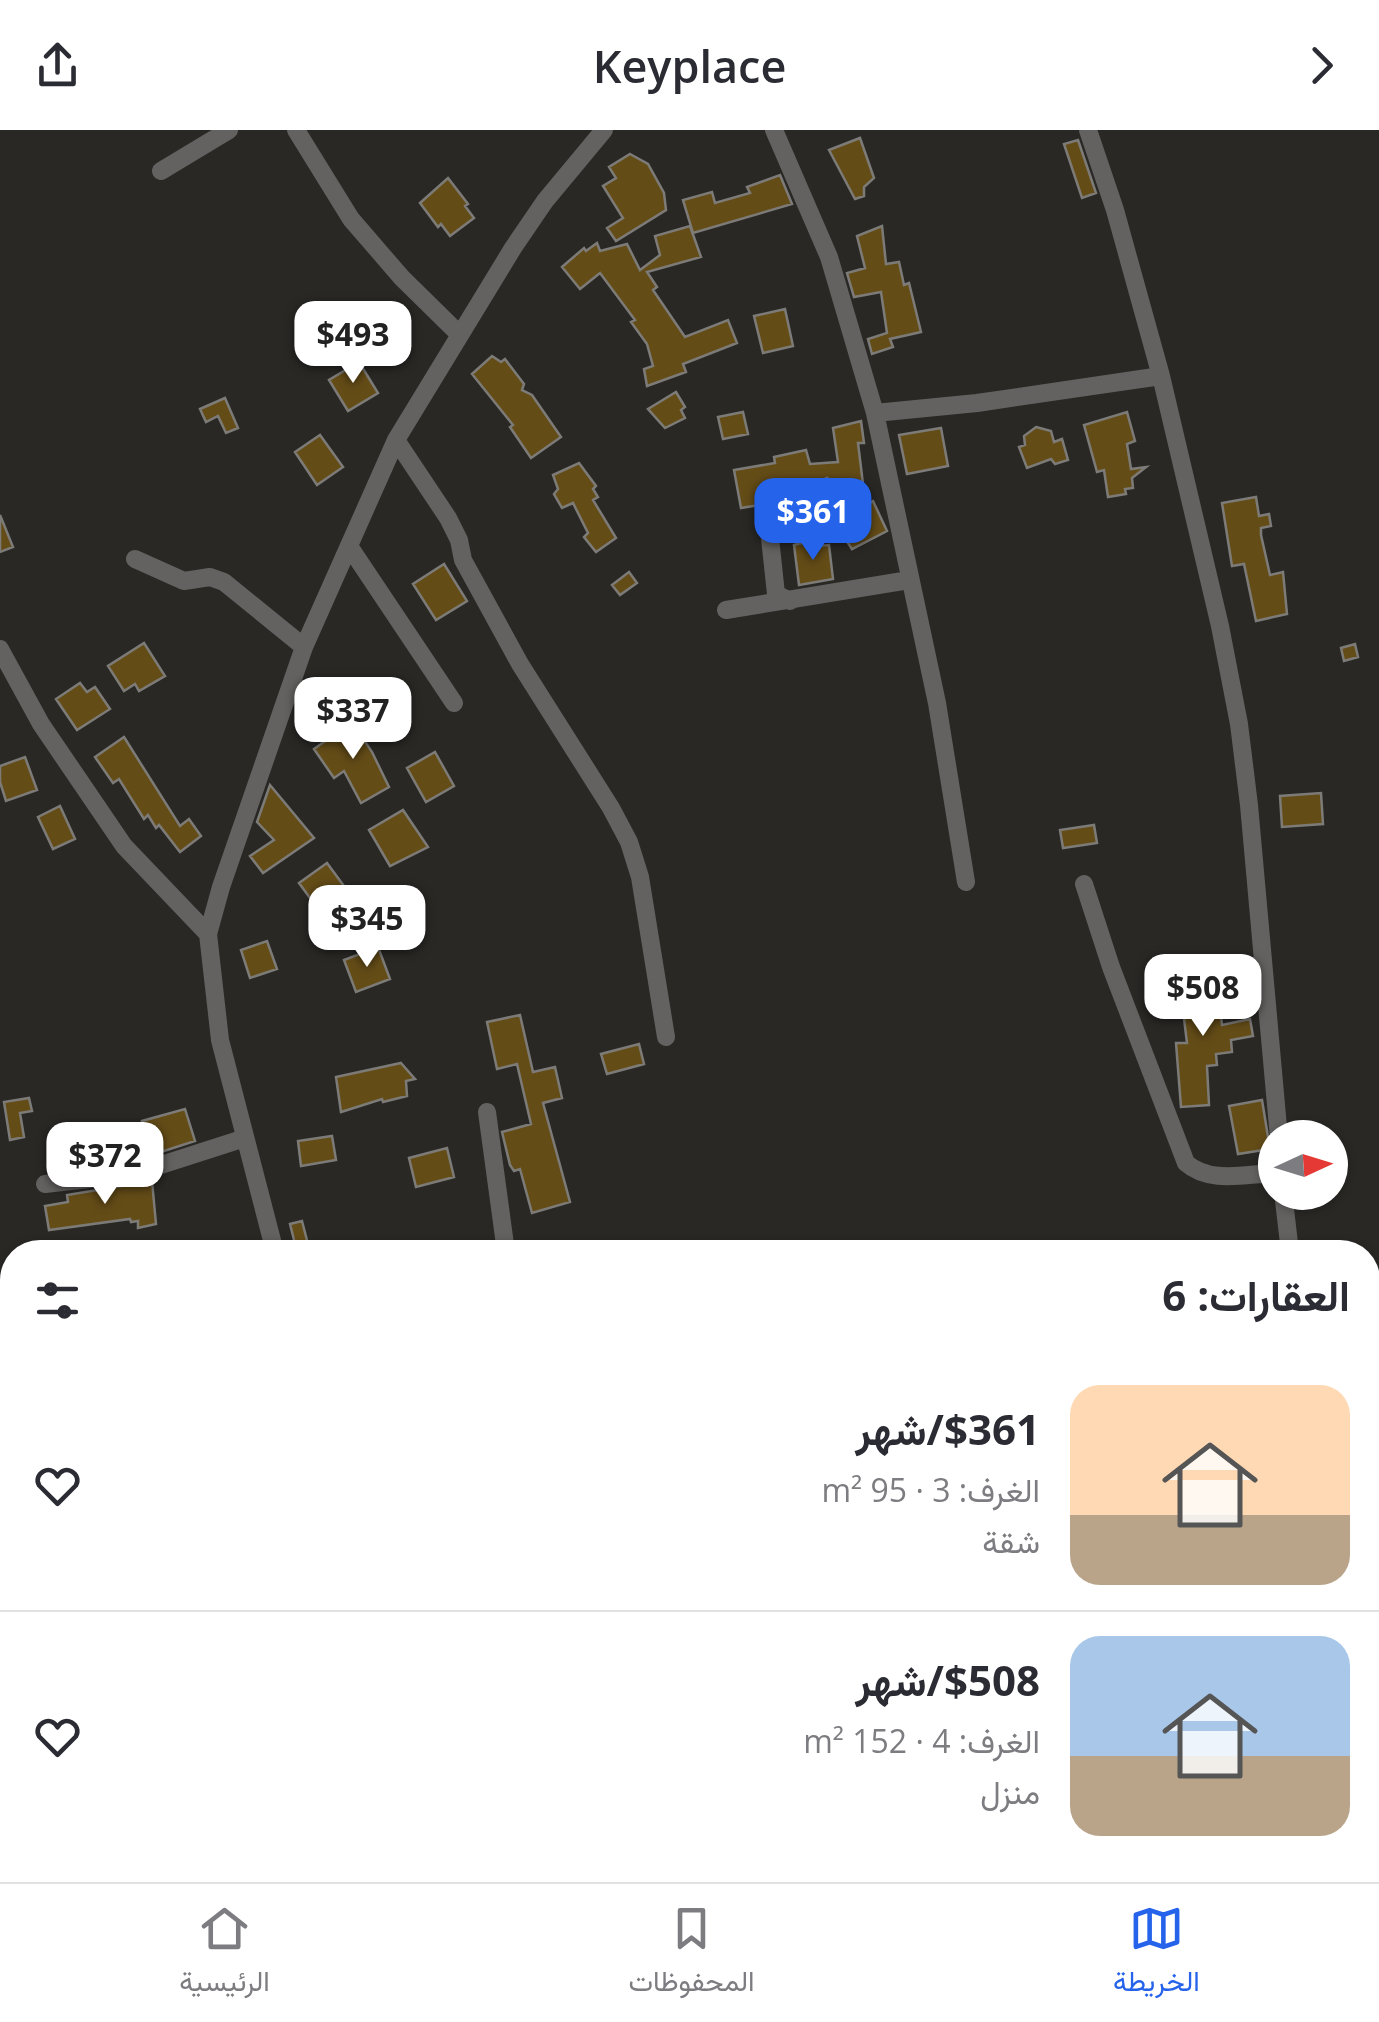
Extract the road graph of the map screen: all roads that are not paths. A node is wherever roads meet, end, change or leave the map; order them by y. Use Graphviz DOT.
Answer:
graph roads {
  1 [pos="229,130"];
  2 [pos="296,130"];
  3 [pos="604,130"];
  4 [pos="774,130"];
  5 [pos="1088,130"];
  6 [pos="160,171"];
  7 [pos="459,334"];
  8 [pos="1160,376"];
  9 [pos="875,413"];
  10 [pos="396,440"];
  11 [pos="770,538"];
  12 [pos="349,546"];
  13 [pos="135,559"];
  14 [pos="910,580"];
  15 [pos="790,601"];
  16 [pos="726,610"];
  17 [pos="304,647"];
  18 [pos="0,650"];
  19 [pos="454,703"];
  20 [pos="966,882"];
  21 [pos="1084,884"];
  22 [pos="208,934"];
  23 [pos="666,1037"];
  24 [pos="487,1112"];
  25 [pos="1277,1120"];
  26 [pos="245,1138"];
  27 [pos="1258,1173"];
  28 [pos="45,1184"];
  29 [pos="1285,1210"];
  30 [pos="273,1240"];
  31 [pos="504,1240"];
  32 [pos="1289,1240"];
  1 -- 6 [label="street"];
  2 -- 7 [label="street"];
  3 -- 7 [label="street"];
  4 -- 9 [label="street"];
  5 -- 8 [label="street"];
  7 -- 10 [label="street"];
  8 -- 9 [label="street"];
  8 -- 25 [label="street"];
  9 -- 14 [label="street"];
  10 -- 12 [label="street"];
  10 -- 23 [label="street"];
  11 -- 15 [label="street"];
  12 -- 17 [label="street"];
  12 -- 19 [label="street"];
  13 -- 17 [label="street"];
  14 -- 15 [label="street"];
  14 -- 20 [label="street"];
  15 -- 16 [label="street"];
  17 -- 22 [label="street"];
  18 -- 22 [label="street"];
  21 -- 27 [label="street"];
  22 -- 26 [label="street"];
  24 -- 31 [label="street"];
  26 -- 28 [label="street"];
  26 -- 30 [label="street"];
  29 -- 32 [label="street"];
}
